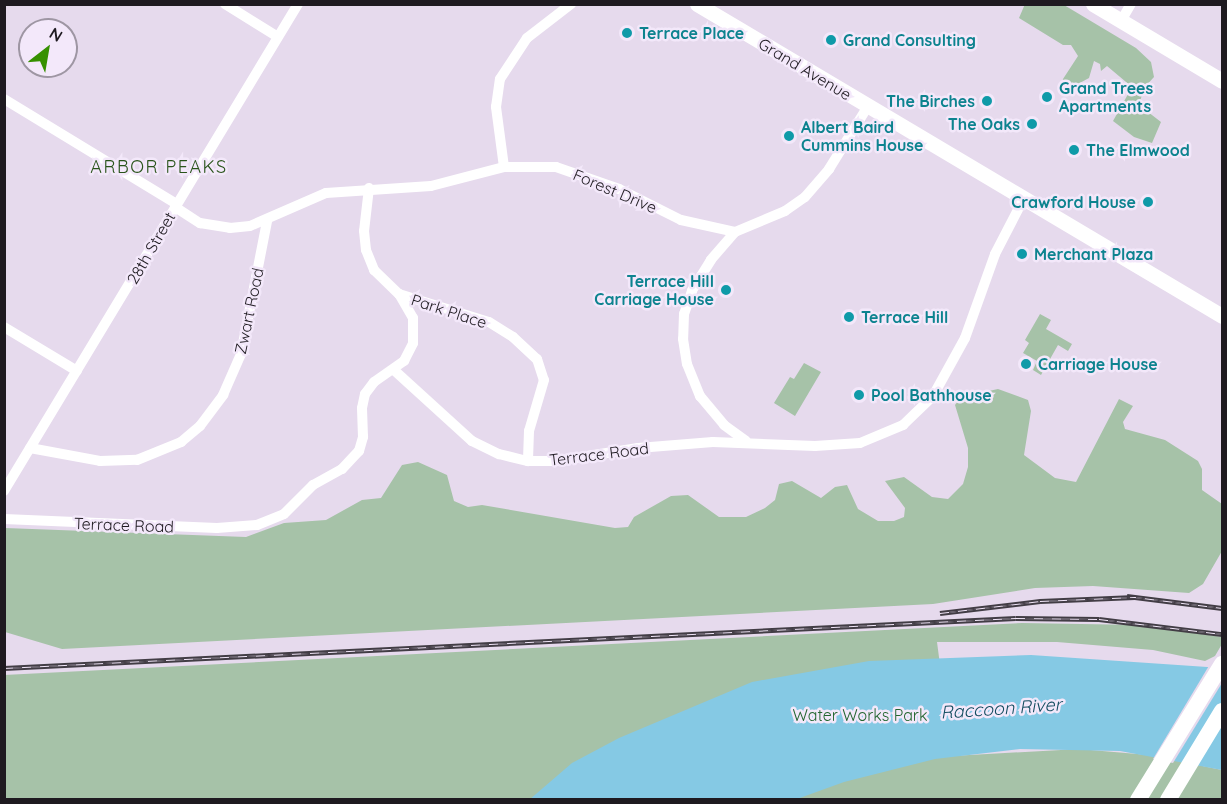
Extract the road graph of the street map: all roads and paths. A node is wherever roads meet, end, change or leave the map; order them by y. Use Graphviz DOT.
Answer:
graph roads {
  1 [pos="225,4"];
  2 [pos="298,4"];
  3 [pos="571,4"];
  4 [pos="697,4"];
  5 [pos="1093,4"];
  6 [pos="1131,4"];
  7 [pos="1121,21"];
  8 [pos="278,37"];
  9 [pos="1222,81"];
  10 [pos="4,99"];
  11 [pos="868,106"];
  12 [pos="504,167"];
  13 [pos="369,188"];
  14 [pos="1024,198"];
  15 [pos="176,205"];
  16 [pos="267,221"];
  17 [pos="735,232"];
  18 [pos="399,294"];
  19 [pos="1222,316"];
  20 [pos="4,327"];
  21 [pos="77,371"];
  22 [pos="395,371"];
  23 [pos="746,441"];
  24 [pos="30,448"];
  25 [pos="528,461"];
  26 [pos="4,491"];
  27 [pos="4,519"];
  28 [pos="1222,664"];
  29 [pos="1222,711"];
  30 [pos="1138,800"];
  31 [pos="1168,800"];
  1 -- 8 [label="street"];
  2 -- 8 [label="street, 28th Street"];
  3 -- 12 [label="street"];
  4 -- 11 [label="main road, Grand Avenue"];
  5 -- 7 [label="main road"];
  6 -- 7 [label="street"];
  7 -- 9 [label="main road"];
  8 -- 15 [label="street, 28th Street"];
  10 -- 15 [label="street, Forest Drive"];
  11 -- 14 [label="main road, Grand Avenue"];
  11 -- 17 [label="street"];
  12 -- 13 [label="street, Forest Drive"];
  12 -- 17 [label="street, Forest Drive"];
  13 -- 16 [label="street, Forest Drive"];
  13 -- 18 [label="street, Park Place"];
  14 -- 19 [label="main road, Grand Avenue"];
  14 -- 23 [label="street, Terrace Road"];
  15 -- 16 [label="street, Forest Drive"];
  15 -- 21 [label="street, 28th Street"];
  16 -- 24 [label="street, Zwart Road"];
  17 -- 23 [label="street"];
  18 -- 22 [label="street"];
  18 -- 25 [label="street, Park Place"];
  20 -- 21 [label="street"];
  21 -- 24 [label="street, 28th Street"];
  22 -- 25 [label="street, Terrace Road"];
  22 -- 27 [label="street, Terrace Road"];
  23 -- 25 [label="street, Terrace Road"];
  24 -- 26 [label="street, 28th Street"];
  28 -- 30 [label="main road"];
  29 -- 31 [label="main road"];
}
